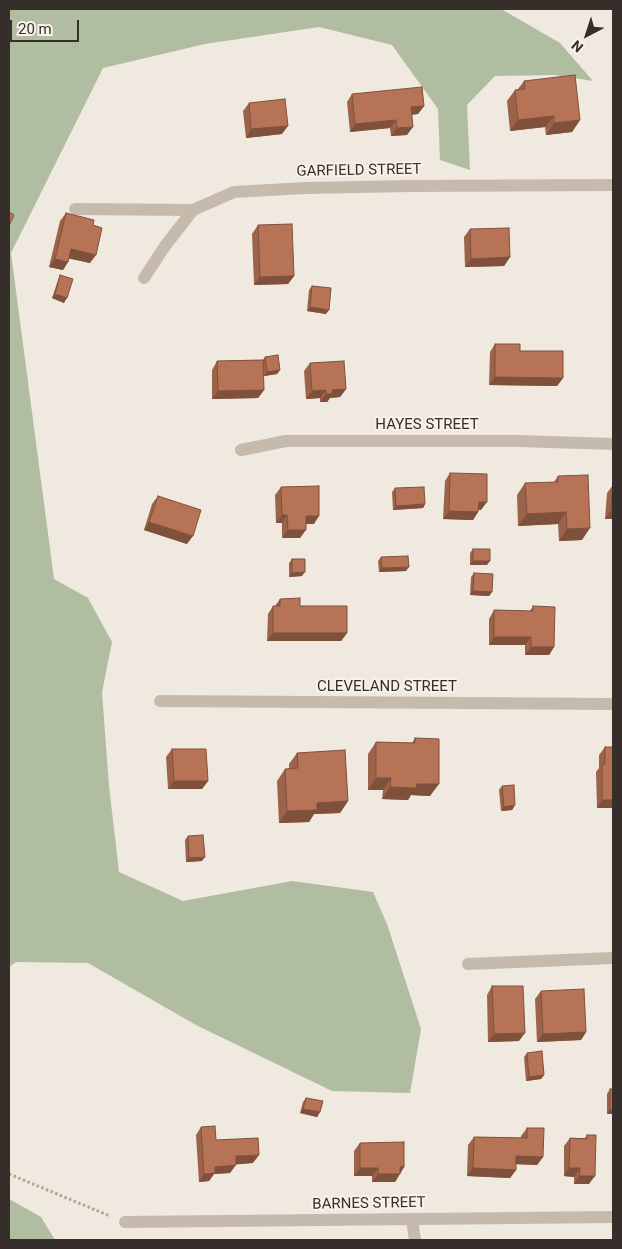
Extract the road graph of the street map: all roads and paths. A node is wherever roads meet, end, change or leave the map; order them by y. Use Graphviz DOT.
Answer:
graph roads {
  1 [pos="613,185"];
  2 [pos="74,209"];
  3 [pos="193,210"];
  4 [pos="144,278"];
  5 [pos="613,444"];
  6 [pos="241,450"];
  7 [pos="160,701"];
  8 [pos="613,704"];
  9 [pos="613,958"];
  10 [pos="468,964"];
  11 [pos="9,1174"];
  12 [pos="613,1217"];
  13 [pos="412,1220"];
  14 [pos="125,1222"];
  15 [pos="415,1240"];
  1 -- 3 [label="street, GARFIELD STREET"];
  2 -- 3 [label="street"];
  3 -- 4 [label="street, GARFIELD STREET"];
  5 -- 6 [label="street, HAYES STREET"];
  7 -- 8 [label="street, CLEVELAND STREET"];
  9 -- 10 [label="street"];
  11 -- 14 [label="path"];
  12 -- 13 [label="street, BARNES STREET"];
  13 -- 14 [label="street, BARNES STREET"];
  13 -- 15 [label="street"];
}
